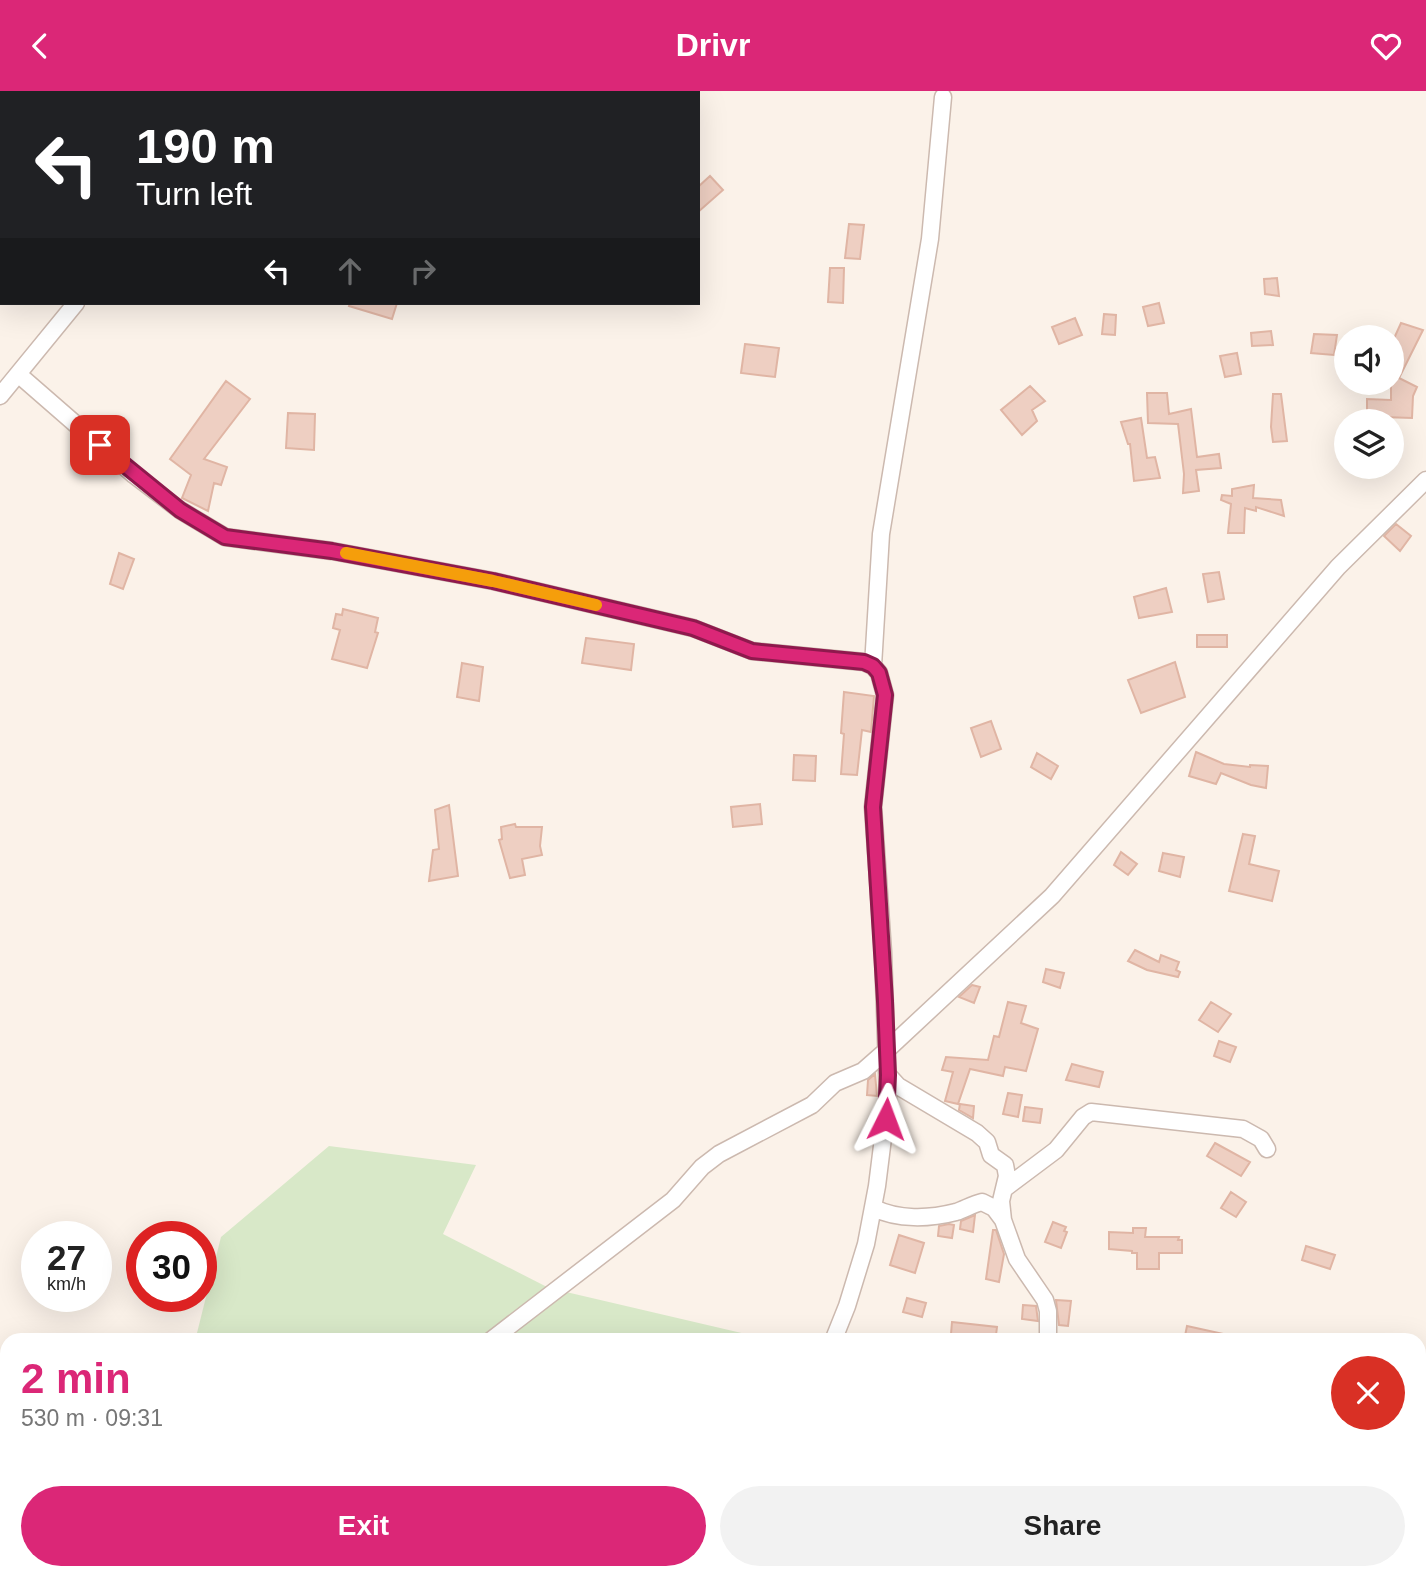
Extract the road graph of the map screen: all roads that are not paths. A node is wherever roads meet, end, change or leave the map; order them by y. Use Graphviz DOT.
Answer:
graph roads {
  1 [pos="943,97"];
  2 [pos="74,305"];
  3 [pos="18,373"];
  4 [pos="2,391"];
  5 [pos="1426,480"];
  6 [pos="873,666"];
  7 [pos="887,1049"];
  8 [pos="888,1075"];
  9 [pos="1267,1149"];
  10 [pos="1002,1191"];
  11 [pos="874,1207"];
  12 [pos="1003,1220"];
  13 [pos="499,1333"];
  14 [pos="836,1333"];
  15 [pos="1048,1333"];
  1 -- 6 [label="street"];
  2 -- 3 [label="street"];
  3 -- 4 [label="street"];
  3 -- 6 [label="street"];
  5 -- 7 [label="street"];
  6 -- 7 [label="street"];
  7 -- 8 [label="street"];
  7 -- 13 [label="street"];
  8 -- 10 [label="street"];
  8 -- 11 [label="street"];
  9 -- 10 [label="street"];
  10 -- 12 [label="street"];
  11 -- 12 [label="street"];
  11 -- 14 [label="street"];
  12 -- 15 [label="street"];
}
